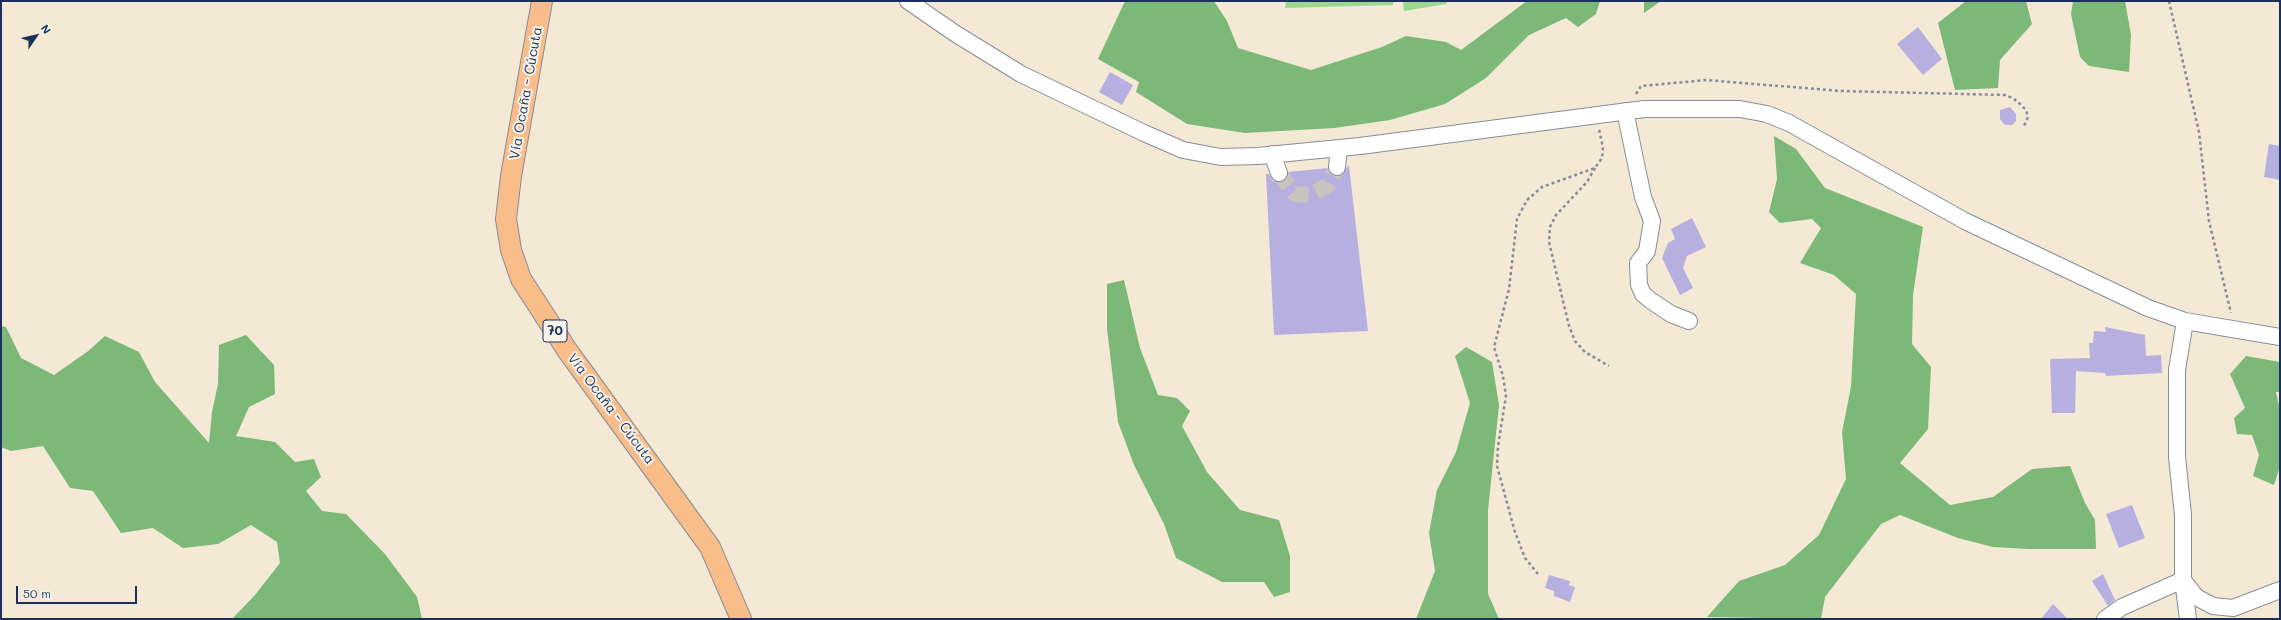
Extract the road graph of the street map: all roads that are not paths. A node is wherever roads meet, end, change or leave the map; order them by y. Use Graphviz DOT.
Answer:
graph roads {
  1 [pos="542,1"];
  2 [pos="908,1"];
  3 [pos="1625,111"];
  4 [pos="1339,148"];
  5 [pos="1272,154"];
  6 [pos="1337,168"];
  7 [pos="1279,173"];
  8 [pos="1688,321"];
  9 [pos="2185,321"];
  10 [pos="2280,337"];
  11 [pos="2183,580"];
  12 [pos="2280,590"];
  13 [pos="744,616"];
  14 [pos="2105,619"];
  15 [pos="2188,619"];
  1 -- 13 [label="main road, Vía Ocaña - Cúcuta / 70"];
  2 -- 5 [label="street"];
  3 -- 4 [label="street"];
  3 -- 8 [label="street"];
  3 -- 9 [label="street"];
  4 -- 5 [label="street"];
  4 -- 6 [label="street"];
  5 -- 7 [label="street"];
  9 -- 10 [label="street"];
  9 -- 11 [label="street"];
  11 -- 12 [label="street"];
  11 -- 14 [label="street"];
  11 -- 15 [label="street"];
}
